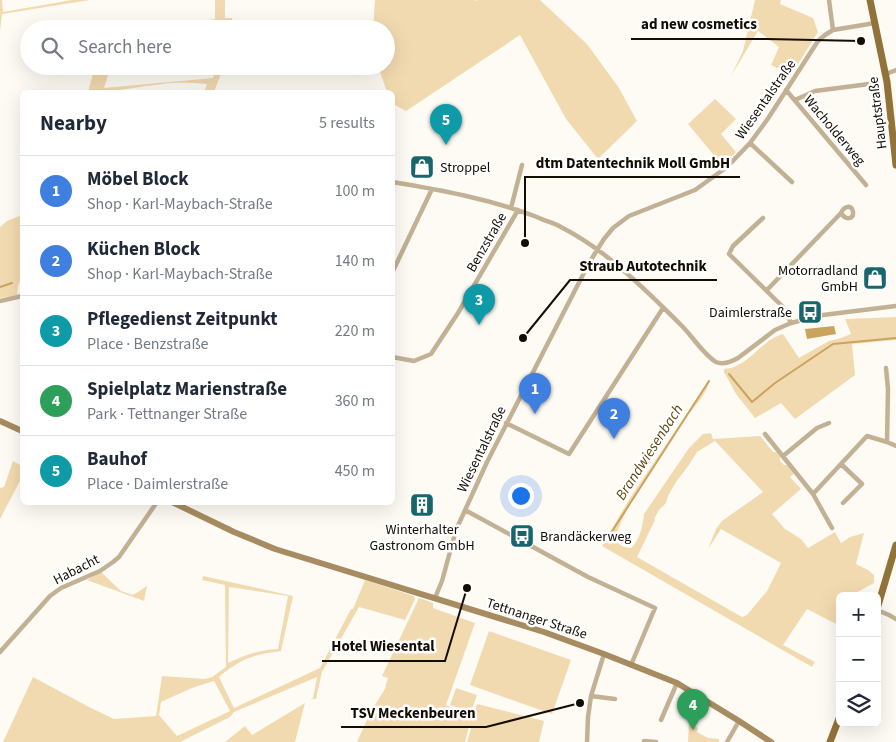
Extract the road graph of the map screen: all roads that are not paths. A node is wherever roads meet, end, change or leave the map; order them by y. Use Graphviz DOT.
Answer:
graph roads {
  1 [pos="829,0"];
  2 [pos="870,0"];
  3 [pos="875,23"];
  4 [pos="833,30"];
  5 [pos="896,70"];
  6 [pos="886,74"];
  7 [pos="869,84"];
  8 [pos="786,90"];
  9 [pos="795,100"];
  10 [pos="750,143"];
  11 [pos="522,165"];
  12 [pos="896,165"];
  13 [pos="792,182"];
  14 [pos="395,183"];
  15 [pos="866,185"];
  16 [pos="432,189"];
  17 [pos="511,208"];
  18 [pos="518,210"];
  19 [pos="841,214"];
  20 [pos="762,218"];
  21 [pos="597,250"];
  22 [pos="395,268"];
  23 [pos="767,290"];
  24 [pos="20,296"];
  25 [pos="0,301"];
  26 [pos="896,306"];
  27 [pos="663,308"];
  28 [pos="790,323"];
  29 [pos="395,358"];
  30 [pos="886,368"];
  31 [pos="0,421"];
  32 [pos="506,423"];
  33 [pos="829,423"];
  34 [pos="20,430"];
  35 [pos="766,434"];
  36 [pos="887,442"];
  37 [pos="896,446"];
  38 [pos="783,456"];
  39 [pos="841,464"];
  40 [pos="813,494"];
  41 [pos="843,502"];
  42 [pos="155,505"];
  43 [pos="178,505"];
  44 [pos="465,510"];
  45 [pos="832,528"];
  46 [pos="896,546"];
  47 [pos="881,597"];
  48 [pos="435,598"];
  49 [pos="881,612"];
  50 [pos="896,620"];
  51 [pos="0,652"];
  52 [pos="604,654"];
  53 [pos="631,665"];
  54 [pos="677,683"];
  55 [pos="591,696"];
  56 [pos="615,699"];
  57 [pos="661,720"];
  58 [pos="739,721"];
  59 [pos="836,726"];
  60 [pos="644,741"];
  61 [pos="587,742"];
  62 [pos="656,742"];
  63 [pos="727,742"];
  64 [pos="771,742"];
  65 [pos="830,742"];
  1 -- 4 [label="street"];
  2 -- 3 [label="main road, Hauptstraße"];
  3 -- 4 [label="street"];
  3 -- 6 [label="main road, Hauptstraße"];
  4 -- 8 [label="street, Wiesentalstraße"];
  5 -- 6 [label="street"];
  6 -- 12 [label="main road, Hauptstraße"];
  7 -- 9 [label="street"];
  8 -- 9 [label="street, Wacholderweg"];
  8 -- 10 [label="street, Wiesentalstraße"];
  9 -- 15 [label="street, Wacholderweg"];
  10 -- 13 [label="street"];
  10 -- 21 [label="street, Wiesentalstraße"];
  11 -- 17 [label="street"];
  14 -- 16 [label="street"];
  16 -- 17 [label="street"];
  16 -- 22 [label="street"];
  17 -- 18 [label="street"];
  18 -- 21 [label="street"];
  18 -- 29 [label="street, Benzstraße"];
  19 -- 23 [label="street"];
  20 -- 23 [label="street"];
  21 -- 27 [label="street"];
  21 -- 32 [label="street, Wiesentalstraße"];
  23 -- 28 [label="street"];
  24 -- 25 [label="street"];
  26 -- 28 [label="street"];
  27 -- 28 [label="street"];
  27 -- 32 [label="street"];
  30 -- 36 [label="street"];
  31 -- 34 [label="main road"];
  32 -- 44 [label="street, Wiesentalstraße"];
  33 -- 38 [label="street"];
  35 -- 38 [label="street"];
  36 -- 37 [label="street"];
  36 -- 39 [label="street"];
  38 -- 40 [label="street"];
  39 -- 40 [label="street"];
  39 -- 41 [label="street"];
  40 -- 45 [label="street"];
  42 -- 51 [label="street, Habacht"];
  43 -- 48 [label="main road, Tettnanger Straße"];
  44 -- 48 [label="street, Wiesentalstraße"];
  44 -- 53 [label="street"];
  46 -- 47 [label="main road"];
  48 -- 52 [label="main road, Tettnanger Straße"];
  49 -- 50 [label="street"];
  52 -- 53 [label="main road, Tettnanger Straße"];
  52 -- 55 [label="street"];
  53 -- 54 [label="main road, Tettnanger Straße"];
  54 -- 57 [label="street"];
  54 -- 58 [label="main road, Tettnanger Straße"];
  55 -- 56 [label="street"];
  55 -- 61 [label="street"];
  58 -- 63 [label="street"];
  58 -- 64 [label="main road, Tettnanger Straße"];
  59 -- 65 [label="main road"];
  60 -- 62 [label="street"];
}
